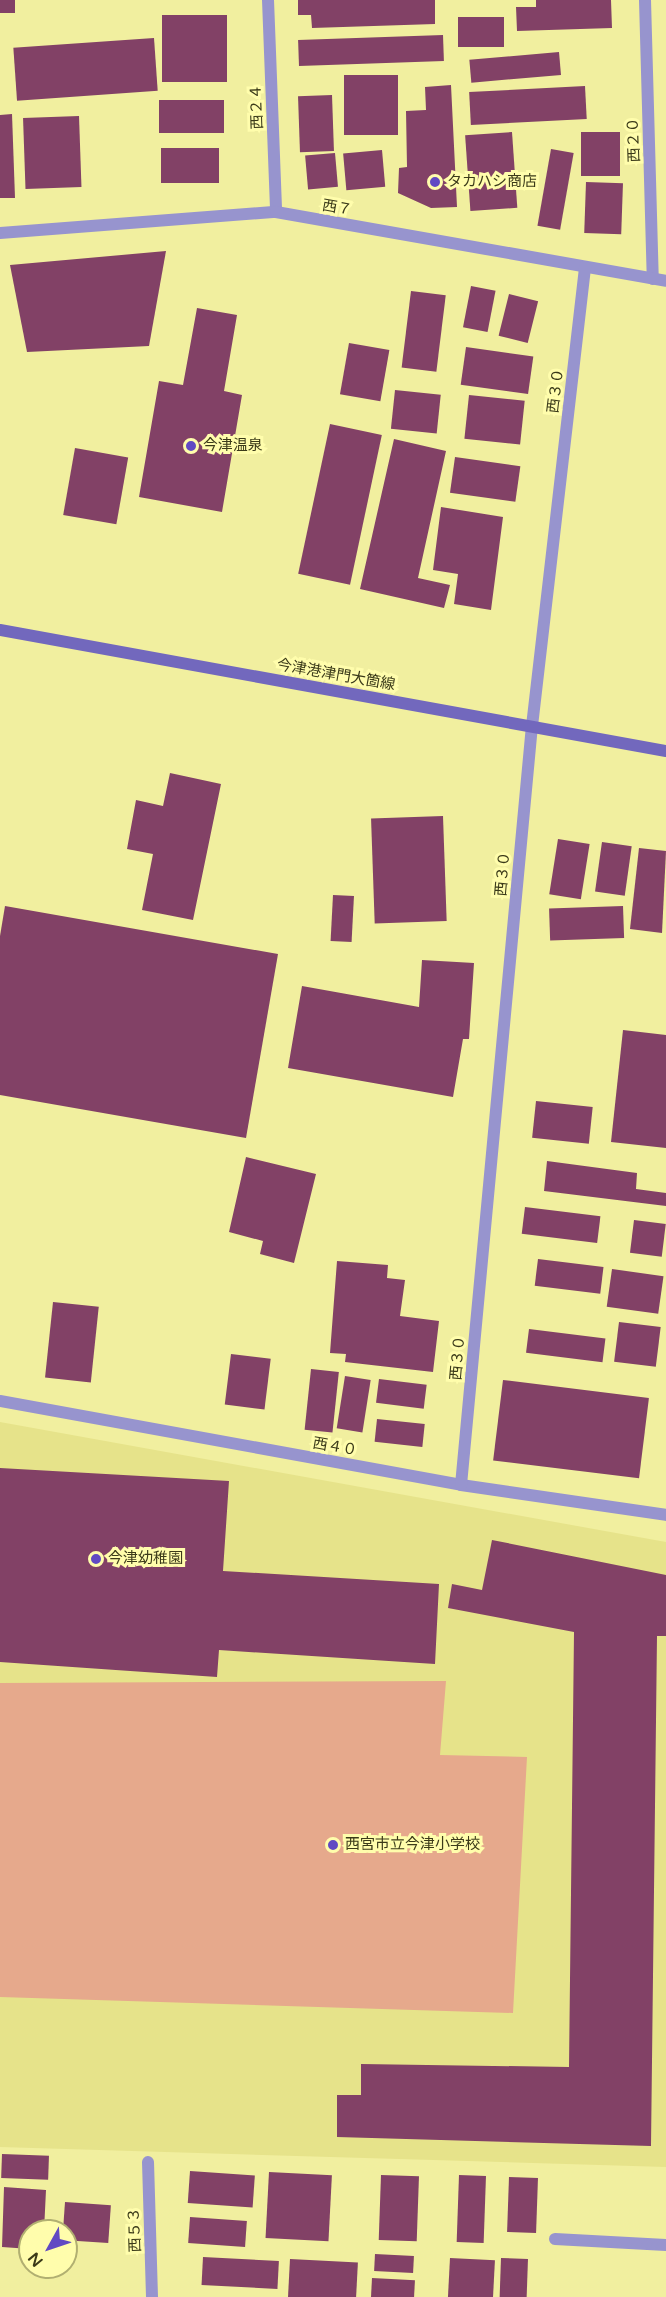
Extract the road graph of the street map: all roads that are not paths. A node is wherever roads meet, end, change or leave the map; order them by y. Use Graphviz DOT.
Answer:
graph roads {
  1 [pos="268,0"];
  2 [pos="645,0"];
  3 [pos="276,212"];
  4 [pos="0,233"];
  5 [pos="585,267"];
  6 [pos="660,280"];
  7 [pos="0,630"];
  8 [pos="532,726"];
  9 [pos="666,750"];
  10 [pos="0,1401"];
  11 [pos="461,1485"];
  12 [pos="666,1515"];
  13 [pos="148,2163"];
  14 [pos="555,2239"];
  15 [pos="666,2244"];
  16 [pos="152,2297"];
  1 -- 3 [label="street, 西２４"];
  2 -- 6 [label="street, 西２０"];
  3 -- 4 [label="street, 西７"];
  3 -- 5 [label="street, 西７"];
  5 -- 6 [label="street, 西７"];
  5 -- 8 [label="street, 西３０"];
  7 -- 8 [label="main road, 今津港津門大箇線"];
  8 -- 9 [label="main road, 今津港津門大箇線"];
  8 -- 11 [label="street, 西３０"];
  10 -- 11 [label="street, 西４０"];
  11 -- 12 [label="street, 西４０"];
  13 -- 16 [label="street, 西５３"];
  14 -- 15 [label="street"];
}
